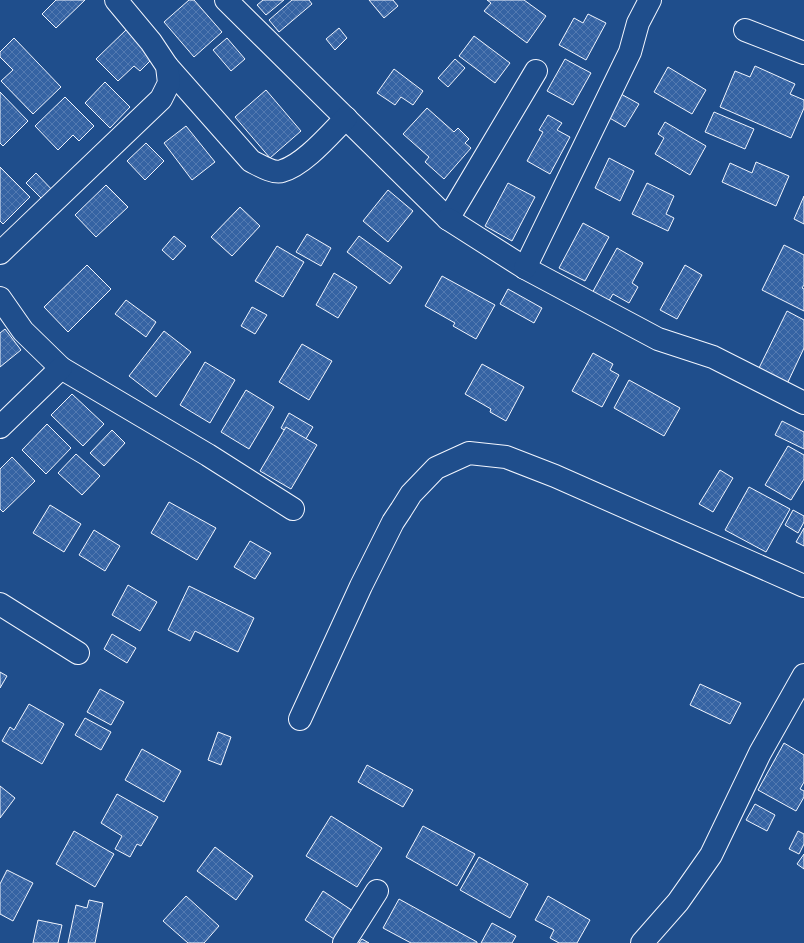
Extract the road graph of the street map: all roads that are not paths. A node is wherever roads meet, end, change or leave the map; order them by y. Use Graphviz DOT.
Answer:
graph roads {
  1 [pos="116,0"];
  2 [pos="226,0"];
  3 [pos="650,0"];
  4 [pos="745,30"];
  5 [pos="804,53"];
  6 [pos="167,66"];
  7 [pos="536,70"];
  8 [pos="346,118"];
  9 [pos="448,219"];
  10 [pos="0,254"];
  11 [pos="525,268"];
  12 [pos="0,298"];
  13 [pos="61,368"];
  14 [pos="802,396"];
  15 [pos="0,427"];
  16 [pos="293,509"];
  17 [pos="804,586"];
  18 [pos="0,604"];
  19 [pos="78,653"];
  20 [pos="804,675"];
  21 [pos="300,720"];
  22 [pos="376,891"];
  23 [pos="344,943"];
  24 [pos="642,943"];
  1 -- 6 [label="street"];
  2 -- 8 [label="street"];
  3 -- 11 [label="street"];
  4 -- 5 [label="street"];
  6 -- 8 [label="street"];
  6 -- 10 [label="street"];
  7 -- 9 [label="street"];
  8 -- 9 [label="street"];
  9 -- 11 [label="street"];
  11 -- 14 [label="street"];
  12 -- 13 [label="street"];
  13 -- 15 [label="street"];
  13 -- 16 [label="street"];
  17 -- 21 [label="street"];
  18 -- 19 [label="street"];
  20 -- 24 [label="street"];
  22 -- 23 [label="street"];
}
